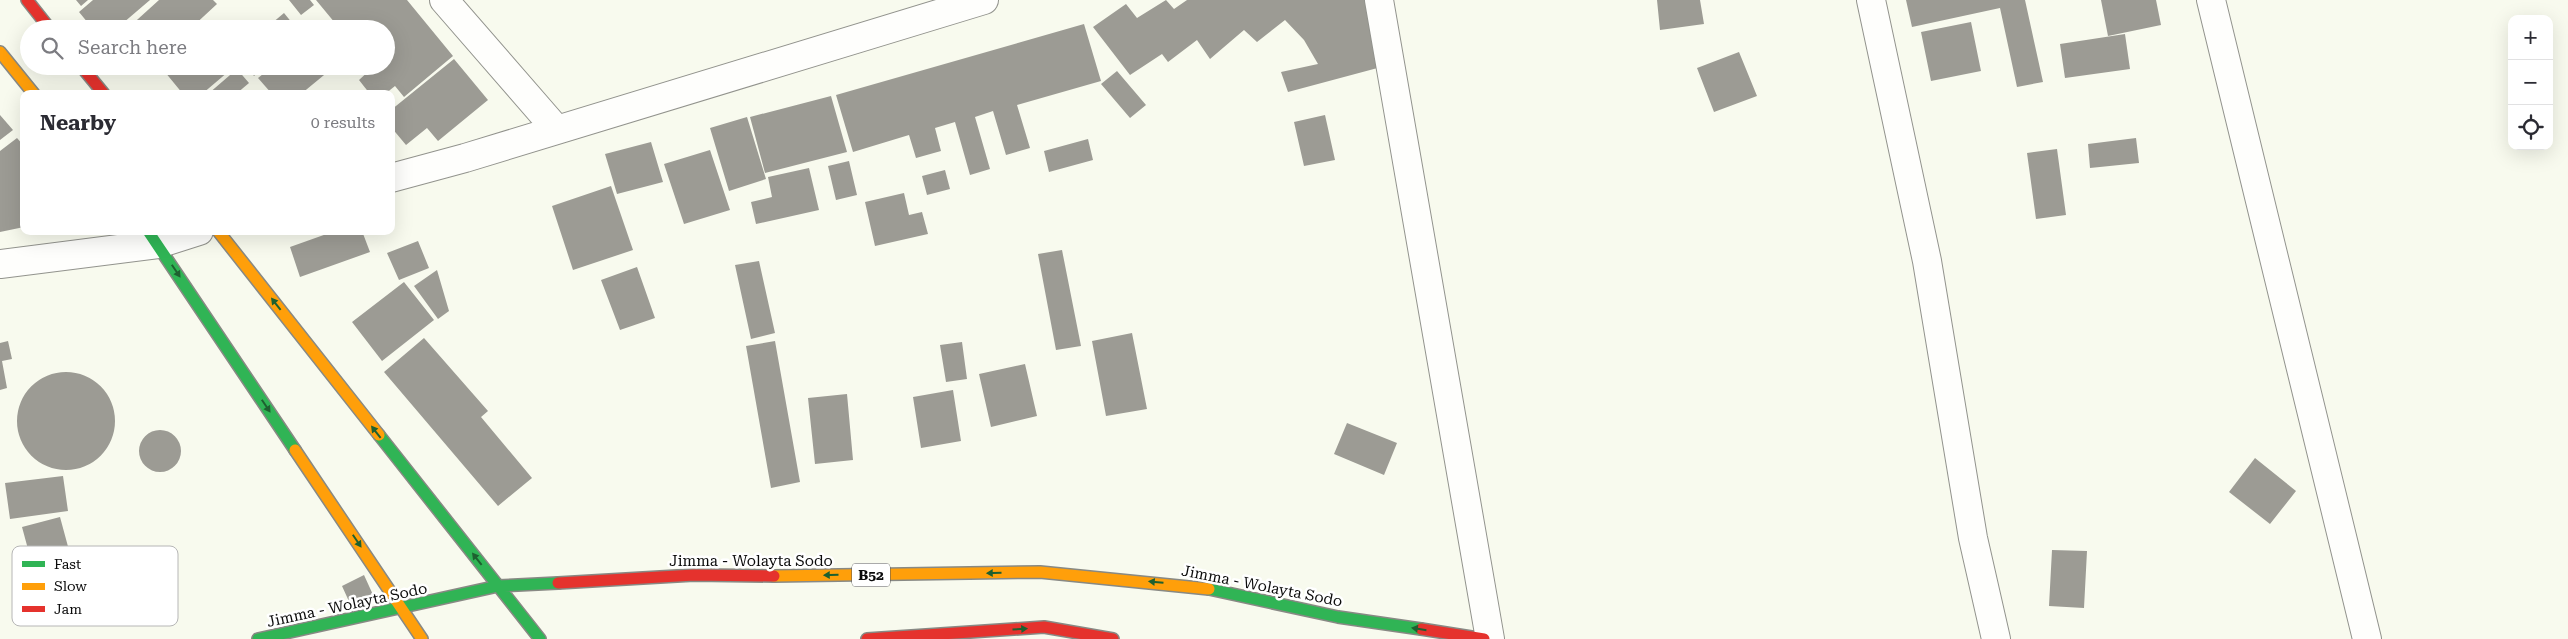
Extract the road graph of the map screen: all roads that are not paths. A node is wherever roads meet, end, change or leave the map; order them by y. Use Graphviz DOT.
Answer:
graph roads {
  1 [pos="26,0"];
  2 [pos="444,0"];
  3 [pos="984,0"];
  4 [pos="1379,0"];
  5 [pos="1870,0"];
  6 [pos="2211,0"];
  7 [pos="43,20"];
  8 [pos="0,52"];
  9 [pos="89,75"];
  10 [pos="31,90"];
  11 [pos="101,90"];
  12 [pos="557,130"];
  13 [pos="395,177"];
  14 [pos="173,235"];
  15 [pos="221,235"];
  16 [pos="153,238"];
  17 [pos="0,264"];
  18 [pos="498,586"];
  19 [pos="402,609"];
  20 [pos="258,639"];
  21 [pos="422,639"];
  22 [pos="540,639"];
  23 [pos="867,639"];
  24 [pos="1113,639"];
  25 [pos="1484,639"];
  26 [pos="1490,639"];
  27 [pos="1996,639"];
  28 [pos="2367,639"];
  1 -- 7 [label="main road"];
  2 -- 12 [label="street"];
  3 -- 12 [label="street"];
  4 -- 26 [label="street"];
  5 -- 27 [label="street"];
  6 -- 28 [label="street"];
  8 -- 10 [label="main road"];
  9 -- 11 [label="main road"];
  12 -- 13 [label="street"];
  14 -- 16 [label="street"];
  18 -- 15 [label="main road, one-way"];
  16 -- 17 [label="street"];
  16 -- 19 [label="main road, one-way"];
  18 -- 19 [label="main road, Jimma - Wolayta Sodo / B52"];
  18 -- 22 [label="main road"];
  25 -- 18 [label="main road, Jimma - Wolayta Sodo / B52, one-way"];
  19 -- 20 [label="main road, Jimma - Wolayta Sodo / B52"];
  19 -- 21 [label="main road"];
  23 -- 24 [label="main road, one-way"];
}
